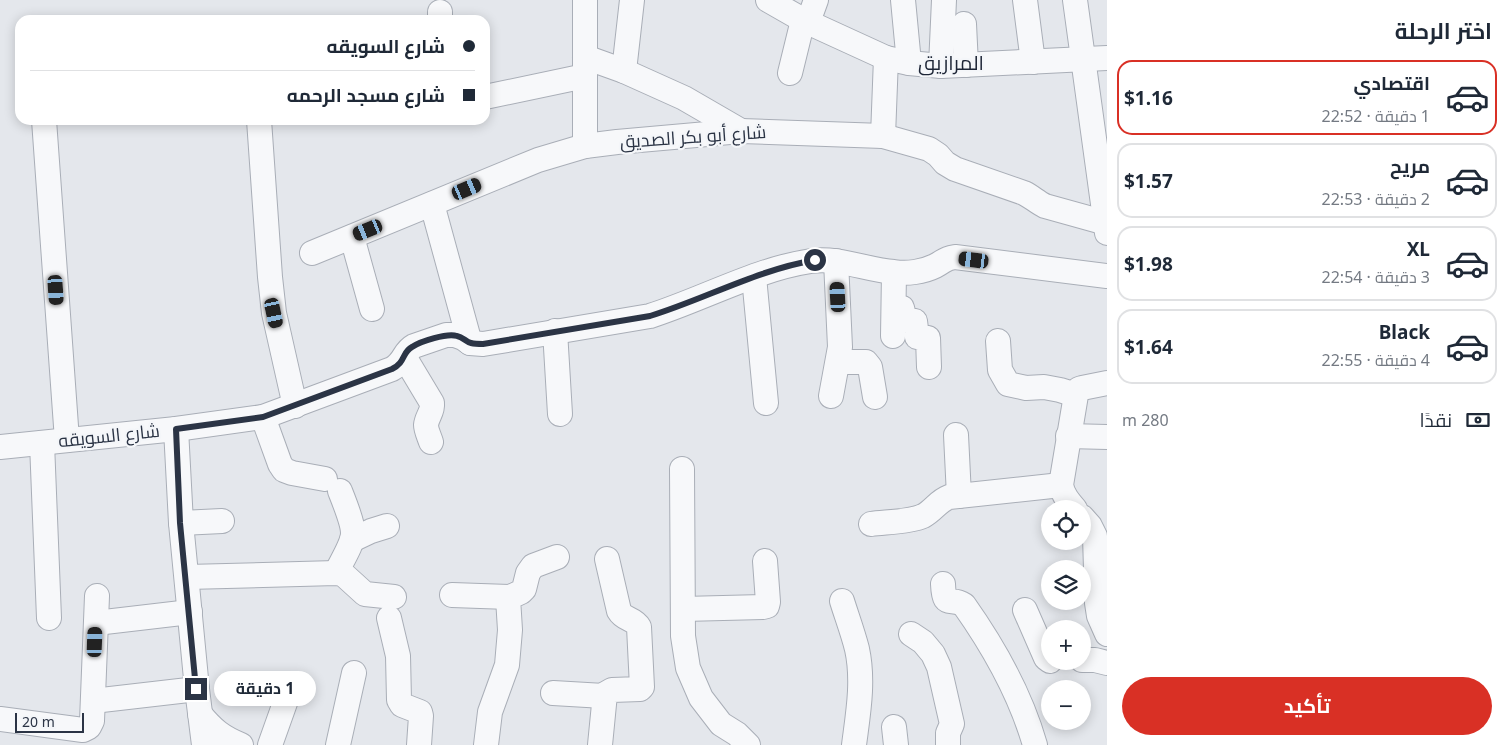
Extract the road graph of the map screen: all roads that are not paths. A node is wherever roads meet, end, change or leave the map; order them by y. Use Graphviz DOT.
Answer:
graph roads {
  1 [pos="585,0"];
  2 [pos="632,0"];
  3 [pos="768,0"];
  4 [pos="816,0"];
  5 [pos="903,0"];
  6 [pos="944,0"];
  7 [pos="1025,0"];
  8 [pos="1076,0"];
  9 [pos="805,21"];
  10 [pos="964,24"];
  11 [pos="886,58"];
  12 [pos="1095,59"];
  13 [pos="1033,62"];
  14 [pos="909,63"];
  15 [pos="966,65"];
  16 [pos="941,66"];
  17 [pos="585,67"];
  18 [pos="624,71"];
  19 [pos="790,73"];
  20 [pos="490,96"];
  21 [pos="44,125"];
  22 [pos="259,125"];
  23 [pos="741,131"];
  24 [pos="884,136"];
  25 [pos="585,146"];
  26 [pos="432,204"];
  27 [pos="1106,228"];
  28 [pos="352,236"];
  29 [pos="312,253"];
  30 [pos="836,261"];
  31 [pos="894,272"];
  32 [pos="1107,276"];
  33 [pos="754,277"];
  34 [pos="894,307"];
  35 [pos="372,309"];
  36 [pos="555,332"];
  37 [pos="893,336"];
  38 [pos="998,341"];
  39 [pos="470,343"];
  40 [pos="405,358"];
  41 [pos="838,362"];
  42 [pos="928,367"];
  43 [pos="1107,383"];
  44 [pos="1076,395"];
  45 [pos="831,396"];
  46 [pos="875,397"];
  47 [pos="766,404"];
  48 [pos="295,406"];
  49 [pos="560,414"];
  50 [pos="263,417"];
  51 [pos="176,429"];
  52 [pos="956,435"];
  53 [pos="1068,436"];
  54 [pos="1107,437"];
  55 [pos="67,440"];
  56 [pos="42,442"];
  57 [pos="431,442"];
  58 [pos="0,447"];
  59 [pos="682,469"];
  60 [pos="1061,485"];
  61 [pos="959,496"];
  62 [pos="1068,500"];
  63 [pos="222,521"];
  64 [pos="180,523"];
  65 [pos="871,524"];
  66 [pos="386,526"];
  67 [pos="1091,528"];
  68 [pos="352,540"];
  69 [pos="556,557"];
  70 [pos="607,558"];
  71 [pos="765,561"];
  72 [pos="336,573"];
  73 [pos="186,577"];
  74 [pos="943,584"];
  75 [pos="452,595"];
  76 [pos="97,596"];
  77 [pos="509,597"];
  78 [pos="842,602"];
  79 [pos="683,610"];
  80 [pos="1025,610"];
  81 [pos="190,612"];
  82 [pos="49,618"];
  83 [pos="96,623"];
  84 [pos="910,634"];
  85 [pos="1107,634"];
  86 [pos="1041,647"];
  87 [pos="1091,660"];
  88 [pos="1107,663"];
  89 [pos="354,673"];
  90 [pos="291,686"];
  91 [pos="196,689"];
  92 [pos="552,693"];
  93 [pos="604,696"];
  94 [pos="93,701"];
  95 [pos="200,714"];
  96 [pos="0,719"];
  97 [pos="204,745"];
  98 [pos="242,745"];
  99 [pos="270,745"];
  100 [pos="338,745"];
  101 [pos="419,745"];
  102 [pos="486,745"];
  103 [pos="600,745"];
  104 [pos="748,745"];
  105 [pos="854,745"];
  106 [pos="948,745"];
  107 [pos="1035,745"];
  1 -- 17 [label="street"];
  2 -- 18 [label="street"];
  3 -- 9 [label="street"];
  4 -- 9 [label="street"];
  5 -- 14 [label="street"];
  6 -- 16 [label="street"];
  7 -- 13 [label="street"];
  8 -- 12 [label="street"];
  9 -- 11 [label="street"];
  9 -- 19 [label="street"];
  10 -- 15 [label="street"];
  11 -- 14 [label="street"];
  11 -- 24 [label="street"];
  12 -- 13 [label="street"];
  12 -- 27 [label="street"];
  13 -- 15 [label="street"];
  14 -- 16 [label="street"];
  15 -- 16 [label="street"];
  17 -- 18 [label="street"];
  17 -- 20 [label="street"];
  17 -- 25 [label="street"];
  18 -- 23 [label="street"];
  21 -- 55 [label="street"];
  22 -- 48 [label="street"];
  23 -- 24 [label="street, شارع أبو بكر الصديق"];
  23 -- 25 [label="street, شارع أبو بكر الصديق"];
  24 -- 27 [label="street, شارع أبو بكر الصديق"];
  25 -- 26 [label="street, شارع أبو بكر الصديق"];
  26 -- 28 [label="street, شارع أبو بكر الصديق"];
  26 -- 39 [label="street"];
  28 -- 29 [label="street, شارع أبو بكر الصديق"];
  28 -- 35 [label="street"];
  30 -- 31 [label="street, شارع السويقه"];
  30 -- 33 [label="street, شارع السويقه"];
  30 -- 41 [label="street"];
  31 -- 32 [label="street, شارع السويقه"];
  31 -- 34 [label="street"];
  33 -- 36 [label="street, شارع السويقه"];
  33 -- 47 [label="street"];
  34 -- 37 [label="street"];
  34 -- 42 [label="street"];
  36 -- 39 [label="street, شارع السويقه"];
  36 -- 49 [label="street"];
  38 -- 44 [label="street"];
  39 -- 40 [label="street, شارع السويقه"];
  40 -- 48 [label="street, شارع السويقه"];
  40 -- 57 [label="street"];
  41 -- 45 [label="street"];
  41 -- 46 [label="street"];
  43 -- 44 [label="street"];
  44 -- 53 [label="street"];
  48 -- 50 [label="street, شارع السويقه"];
  50 -- 51 [label="street, شارع السويقه"];
  50 -- 68 [label="street"];
  51 -- 55 [label="street, شارع السويقه"];
  51 -- 64 [label="street"];
  52 -- 61 [label="street"];
  53 -- 54 [label="street"];
  53 -- 60 [label="street"];
  55 -- 56 [label="street, شارع السويقه"];
  56 -- 58 [label="street, شارع السويقه"];
  56 -- 82 [label="street"];
  59 -- 79 [label="street"];
  60 -- 61 [label="street"];
  60 -- 62 [label="street"];
  61 -- 65 [label="street"];
  63 -- 64 [label="street"];
  64 -- 73 [label="street"];
  66 -- 68 [label="street"];
  67 -- 85 [label="street"];
  68 -- 72 [label="street"];
  69 -- 77 [label="street"];
  70 -- 93 [label="street"];
  71 -- 79 [label="street"];
  72 -- 73 [label="street"];
  72 -- 101 [label="street"];
  73 -- 81 [label="street"];
  74 -- 107 [label="street"];
  75 -- 77 [label="street"];
  76 -- 83 [label="street"];
  77 -- 102 [label="street"];
  78 -- 105 [label="street"];
  79 -- 104 [label="street"];
  80 -- 86 [label="street"];
  81 -- 83 [label="street"];
  81 -- 91 [label="street"];
  83 -- 94 [label="street"];
  84 -- 106 [label="street"];
  87 -- 88 [label="street"];
  89 -- 100 [label="street"];
  90 -- 99 [label="street"];
  91 -- 94 [label="street"];
  91 -- 95 [label="street"];
  92 -- 93 [label="street"];
  93 -- 103 [label="street"];
  94 -- 96 [label="street"];
  95 -- 97 [label="street"];
  95 -- 98 [label="street"];
}
